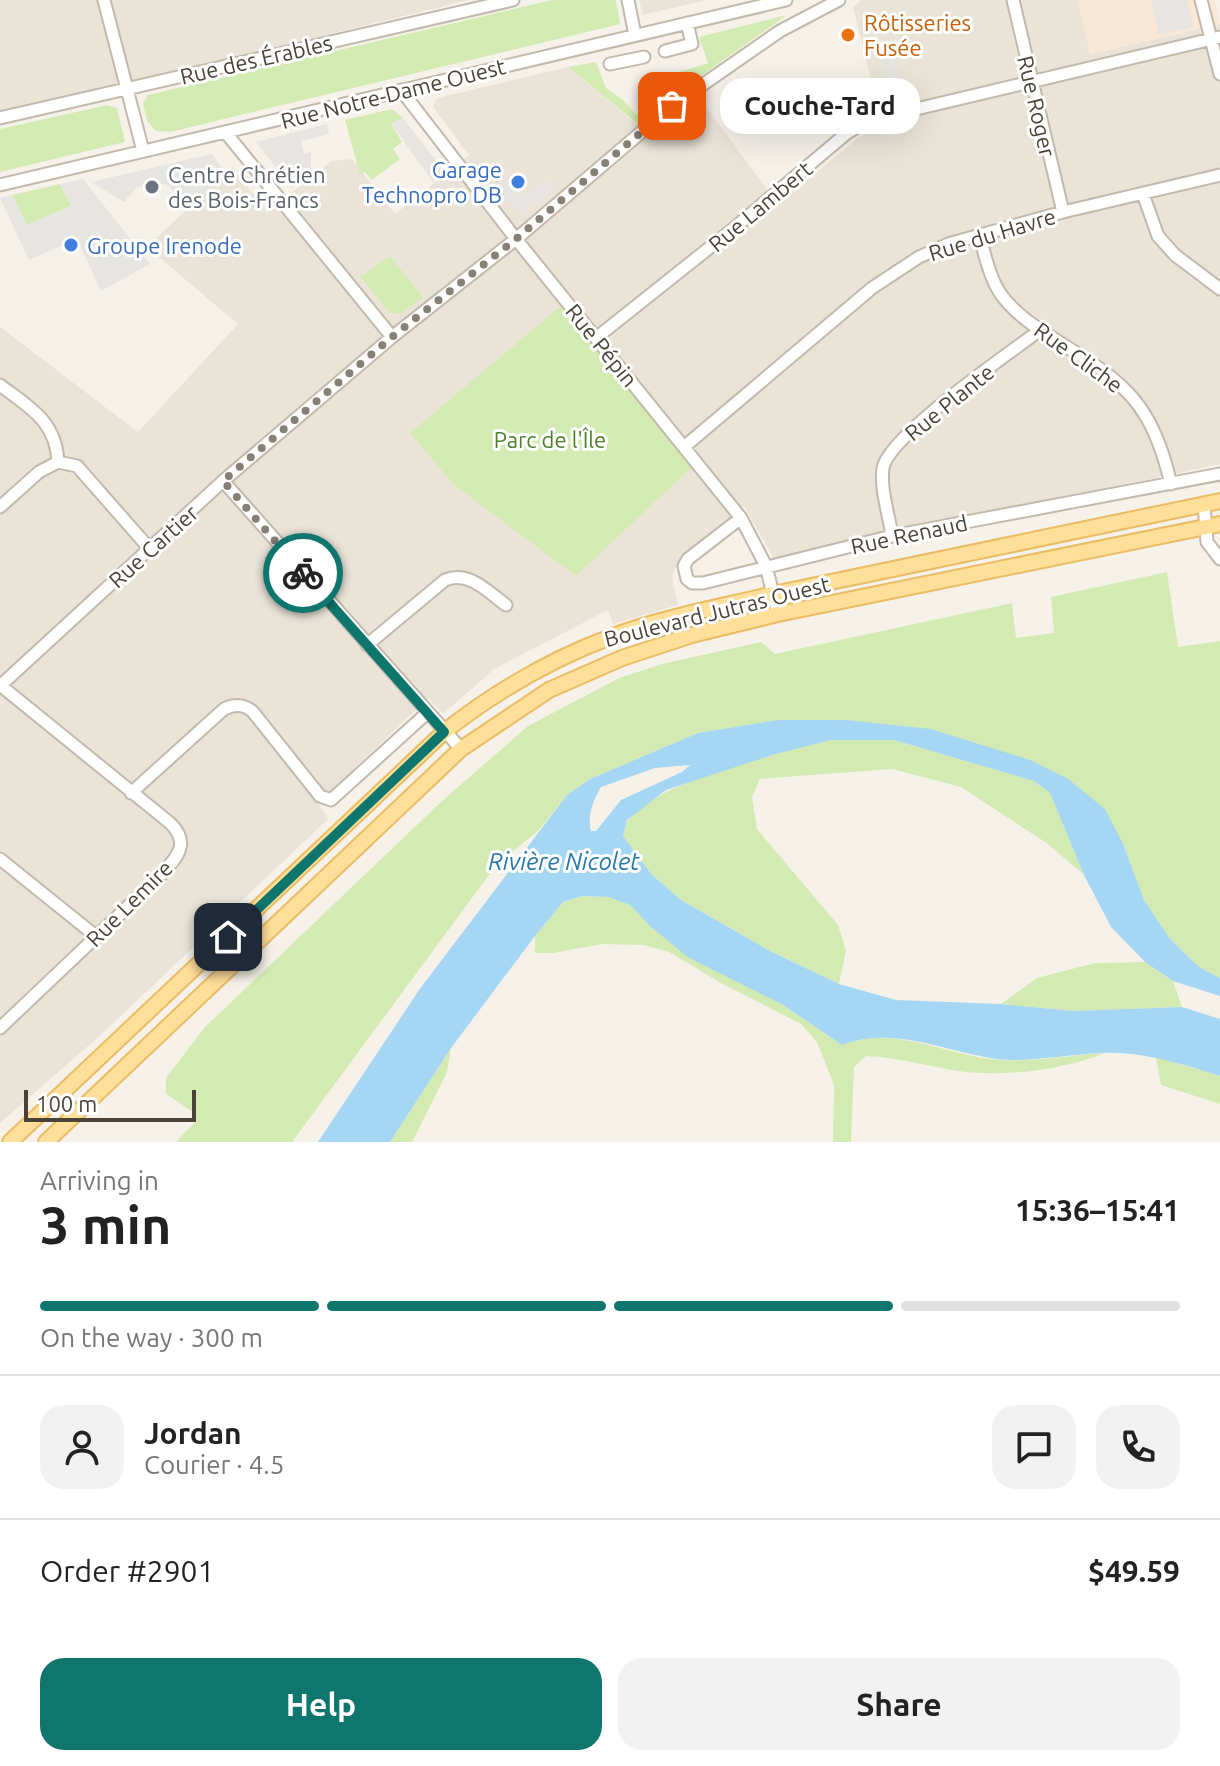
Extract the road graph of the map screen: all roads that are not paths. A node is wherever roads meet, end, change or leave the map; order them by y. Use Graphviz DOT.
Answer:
graph roads {
  1 [pos="104,0"];
  2 [pos="513,0"];
  3 [pos="628,0"];
  4 [pos="786,0"];
  5 [pos="839,0"];
  6 [pos="1013,0"];
  7 [pos="1201,0"];
  8 [pos="762,3"];
  9 [pos="687,23"];
  10 [pos="635,35"];
  11 [pos="1215,38"];
  12 [pos="665,51"];
  13 [pos="644,57"];
  14 [pos="610,64"];
  15 [pos="1220,74"];
  16 [pos="1032,83"];
  17 [pos="125,89"];
  18 [pos="401,90"];
  19 [pos="0,118"];
  20 [pos="226,133"];
  21 [pos="143,151"];
  22 [pos="1220,175"];
  23 [pos="0,185"];
  24 [pos="1143,194"];
  25 [pos="1063,212"];
  26 [pos="979,235"];
  27 [pos="516,239"];
  28 [pos="1220,289"];
  29 [pos="1040,330"];
  30 [pos="392,337"];
  31 [pos="596,338"];
  32 [pos="0,385"];
  33 [pos="684,447"];
  34 [pos="58,462"];
  35 [pos="1220,474"];
  36 [pos="223,481"];
  37 [pos="1171,484"];
  38 [pos="1220,501"];
  39 [pos="1204,505"];
  40 [pos="0,507"];
  41 [pos="741,518"];
  42 [pos="1213,526"];
  43 [pos="892,536"];
  44 [pos="149,548"];
  45 [pos="1220,559"];
  46 [pos="766,566"];
  47 [pos="773,594"];
  48 [pos="506,605"];
  49 [pos="778,614"];
  50 [pos="367,645"];
  51 [pos="0,686"];
  52 [pos="427,713"];
  53 [pos="444,732"];
  54 [pos="461,749"];
  55 [pos="131,793"];
  56 [pos="0,859"];
  57 [pos="97,937"];
  58 [pos="0,1028"];
  59 [pos="10,1142"];
  60 [pos="46,1142"];
  1 -- 17 [label="street"];
  2 -- 17 [label="street, Rue des Érables"];
  3 -- 10 [label="street"];
  4 -- 8 [label="street, Rue Notre-Dame Ouest"];
  5 -- 27 [label="street, Rue Cartier"];
  6 -- 16 [label="street, Rue Roger"];
  7 -- 11 [label="street"];
  8 -- 9 [label="street, Rue Notre-Dame Ouest"];
  9 -- 10 [label="street, Rue Notre-Dame Ouest"];
  9 -- 12 [label="street"];
  10 -- 18 [label="street, Rue Notre-Dame Ouest"];
  11 -- 15 [label="street"];
  11 -- 16 [label="street, Rue Lambert"];
  13 -- 14 [label="street"];
  16 -- 25 [label="street, Rue Roger"];
  16 -- 31 [label="street, Rue Lambert"];
  17 -- 19 [label="street, Rue des Érables"];
  17 -- 21 [label="street"];
  18 -- 20 [label="street, Rue Notre-Dame Ouest"];
  18 -- 27 [label="street, Rue Pépin"];
  20 -- 21 [label="street, Rue Notre-Dame Ouest"];
  20 -- 30 [label="street"];
  21 -- 23 [label="street, Rue Notre-Dame Ouest"];
  22 -- 24 [label="street, Rue du Havre"];
  24 -- 25 [label="street, Rue du Havre"];
  24 -- 28 [label="street"];
  25 -- 26 [label="street, Rue du Havre"];
  26 -- 29 [label="street, Rue Cliche"];
  26 -- 33 [label="street, Rue du Havre"];
  27 -- 30 [label="street, Rue Cartier"];
  27 -- 31 [label="street, Rue Pépin"];
  29 -- 37 [label="street, Rue Cliche"];
  29 -- 43 [label="street, Rue Plante"];
  30 -- 36 [label="street, Rue Cartier"];
  31 -- 33 [label="street, Rue Pépin"];
  32 -- 34 [label="street"];
  33 -- 41 [label="street, Rue Pépin"];
  34 -- 40 [label="street"];
  34 -- 44 [label="street"];
  35 -- 37 [label="street, Rue Renaud"];
  36 -- 44 [label="street, Rue Cartier"];
  36 -- 50 [label="street"];
  37 -- 43 [label="street, Rue Renaud"];
  38 -- 39 [label="main road, Boulevard Jutras Ouest"];
  39 -- 42 [label="street"];
  39 -- 47 [label="main road, Boulevard Jutras Ouest"];
  41 -- 46 [label="street, Rue Pépin"];
  41 -- 46 [label="street, Rue Renaud"];
  42 -- 45 [label="street"];
  42 -- 49 [label="main road, Boulevard Jutras Ouest"];
  43 -- 46 [label="street, Rue Renaud"];
  44 -- 51 [label="street, Rue Cartier"];
  46 -- 47 [label="street, Rue Pépin"];
  47 -- 49 [label="street, Rue Pépin"];
  47 -- 53 [label="main road, Boulevard Jutras Ouest"];
  48 -- 50 [label="street"];
  49 -- 54 [label="main road, Boulevard Jutras Ouest"];
  50 -- 52 [label="street"];
  51 -- 55 [label="street, Rue Lemire"];
  52 -- 53 [label="street"];
  52 -- 55 [label="street"];
  53 -- 54 [label="street"];
  53 -- 59 [label="main road, Boulevard Jutras Ouest"];
  54 -- 60 [label="main road, Boulevard Jutras Ouest"];
  55 -- 57 [label="street, Rue Lemire"];
  56 -- 57 [label="street"];
  57 -- 58 [label="street, Rue Lemire"];
}
